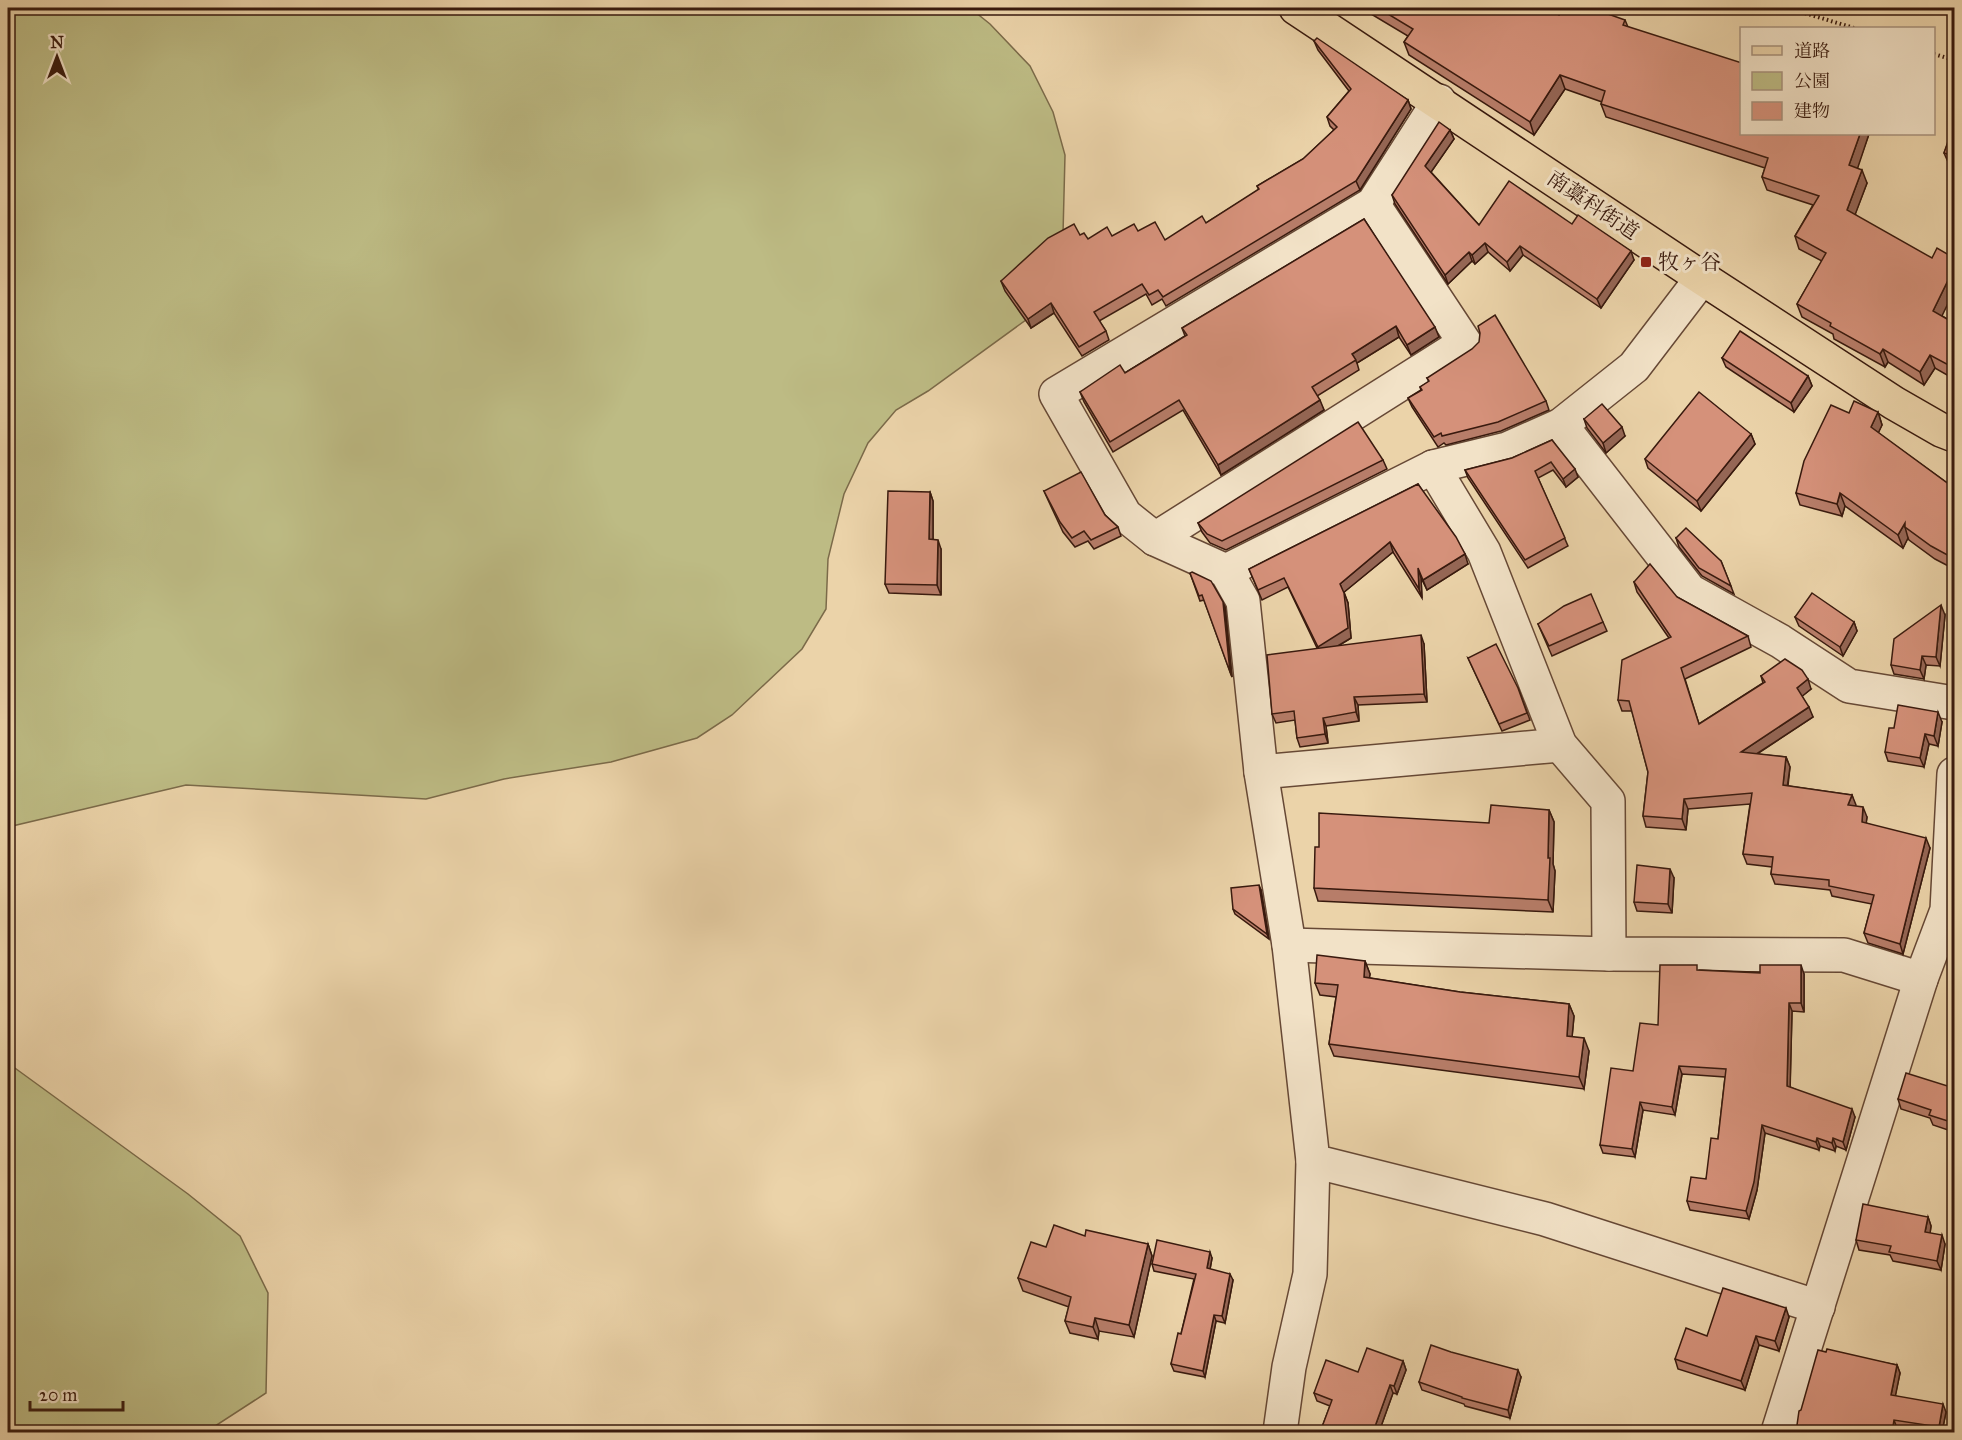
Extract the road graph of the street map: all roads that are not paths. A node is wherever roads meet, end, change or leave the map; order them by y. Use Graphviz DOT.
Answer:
graph roads {
  1 [pos="1296,8"];
  2 [pos="1438,101"];
  3 [pos="1373,204"];
  4 [pos="1702,278"];
  5 [pos="1561,425"];
  6 [pos="1954,435"];
  7 [pos="1433,466"];
  8 [pos="1155,539"];
  9 [pos="1226,572"];
  10 [pos="1954,703"];
  11 [pos="1560,745"];
  12 [pos="1262,772"];
  13 [pos="1954,774"];
  14 [pos="1289,945"];
  15 [pos="1609,954"];
  16 [pos="1921,979"];
  17 [pos="1313,1161"];
  18 [pos="1818,1307"];
  19 [pos="1280,1432"];
  20 [pos="1778,1432"];
  1 -- 2 [label="main road, 南藁科街道"];
  2 -- 3 [label="street"];
  2 -- 4 [label="main road, 南藁科街道"];
  3 -- 8 [label="street"];
  3 -- 8 [label="street"];
  4 -- 5 [label="street"];
  4 -- 6 [label="main road, 南藁科街道"];
  5 -- 7 [label="street"];
  5 -- 10 [label="street"];
  7 -- 9 [label="street"];
  7 -- 11 [label="street"];
  8 -- 9 [label="street"];
  9 -- 12 [label="street"];
  11 -- 12 [label="street"];
  11 -- 15 [label="street"];
  12 -- 14 [label="street"];
  13 -- 16 [label="street"];
  14 -- 15 [label="street"];
  14 -- 17 [label="street"];
  15 -- 16 [label="street"];
  16 -- 18 [label="street"];
  17 -- 18 [label="street"];
  17 -- 19 [label="street"];
  18 -- 20 [label="street"];
}
